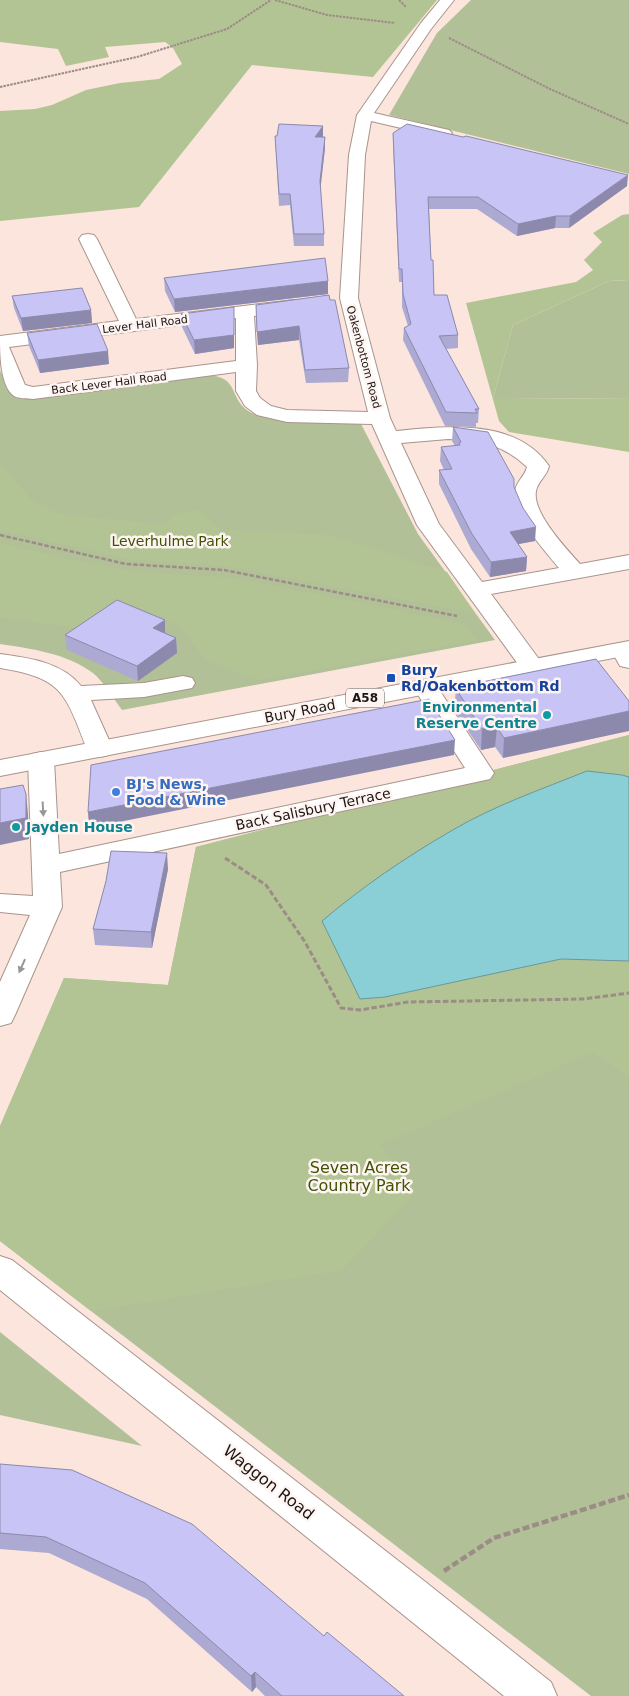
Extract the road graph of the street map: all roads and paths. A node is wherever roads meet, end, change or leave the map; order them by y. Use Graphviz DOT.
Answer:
graph roads {
  1 [pos="271,0"];
  2 [pos="275,0"];
  3 [pos="446,0"];
  4 [pos="426,26"];
  5 [pos="0,87"];
  6 [pos="365,115"];
  7 [pos="629,124"];
  8 [pos="459,137"];
  9 [pos="88,240"];
  10 [pos="349,298"];
  11 [pos="330,301"];
  12 [pos="310,303"];
  13 [pos="244,312"];
  14 [pos="130,326"];
  15 [pos="0,342"];
  16 [pos="0,347"];
  17 [pos="247,365"];
  18 [pos="380,418"];
  19 [pos="389,438"];
  20 [pos="0,536"];
  21 [pos="629,562"];
  22 [pos="574,572"];
  23 [pos="475,590"];
  24 [pos="500,624"];
  25 [pos="627,653"];
  26 [pos="0,661"];
  27 [pos="532,666"];
  28 [pos="183,683"];
  29 [pos="425,687"];
  30 [pos="73,694"];
  31 [pos="100,749"];
  32 [pos="41,760"];
  33 [pos="0,768"];
  34 [pos="191,836"];
  35 [pos="46,866"];
  36 [pos="0,903"];
  37 [pos="48,907"];
  38 [pos="629,993"];
  39 [pos="0,1015"];
  40 [pos="0,1270"];
  41 [pos="629,1495"];
  42 [pos="409,1593"];
  43 [pos="536,1696"];
  1 -- 5 [label="path"];
  2 -- 4 [label="path"];
  3 -- 4 [label="main road, Oakenbottom Road"];
  4 -- 6 [label="main road, Oakenbottom Road"];
  4 -- 7 [label="path"];
  6 -- 8 [label="main road"];
  6 -- 10 [label="main road, Oakenbottom Road"];
  9 -- 14 [label="main road"];
  10 -- 11 [label="main road"];
  10 -- 18 [label="main road, Oakenbottom Road"];
  12 -- 13 [label="main road, Lever Hall Road"];
  13 -- 14 [label="main road, Lever Hall Road"];
  13 -- 17 [label="main road"];
  14 -- 15 [label="main road, Lever Hall Road"];
  16 -- 17 [label="main road, Back Lever Hall Road"];
  17 -- 18 [label="main road"];
  18 -- 19 [label="main road, Oakenbottom Road"];
  19 -- 22 [label="main road"];
  19 -- 23 [label="main road, Oakenbottom Road"];
  20 -- 24 [label="path"];
  21 -- 22 [label="main road"];
  22 -- 23 [label="main road"];
  23 -- 24 [label="main road, Oakenbottom Road"];
  24 -- 27 [label="main road, Oakenbottom Road"];
  25 -- 27 [label="main road, Bury Road / A58"];
  26 -- 30 [label="main road"];
  27 -- 29 [label="main road, Bury Road / A58"];
  28 -- 30 [label="main road"];
  29 -- 31 [label="main road, Bury Road / A58"];
  29 -- 34 [label="main road, Back Salisbury Terrace"];
  30 -- 31 [label="main road"];
  31 -- 32 [label="main road, Bury Road / A58"];
  32 -- 33 [label="main road, Bury Road / A58"];
  32 -- 35 [label="main road, one-way"];
  34 -- 35 [label="main road, Back Salisbury Terrace"];
  34 -- 38 [label="path"];
  35 -- 37 [label="main road"];
  36 -- 37 [label="main road"];
  37 -- 39 [label="main road, one-way"];
  40 -- 42 [label="main road, Waggon Road"];
  41 -- 42 [label="path"];
  42 -- 43 [label="main road, Waggon Road"];
}
